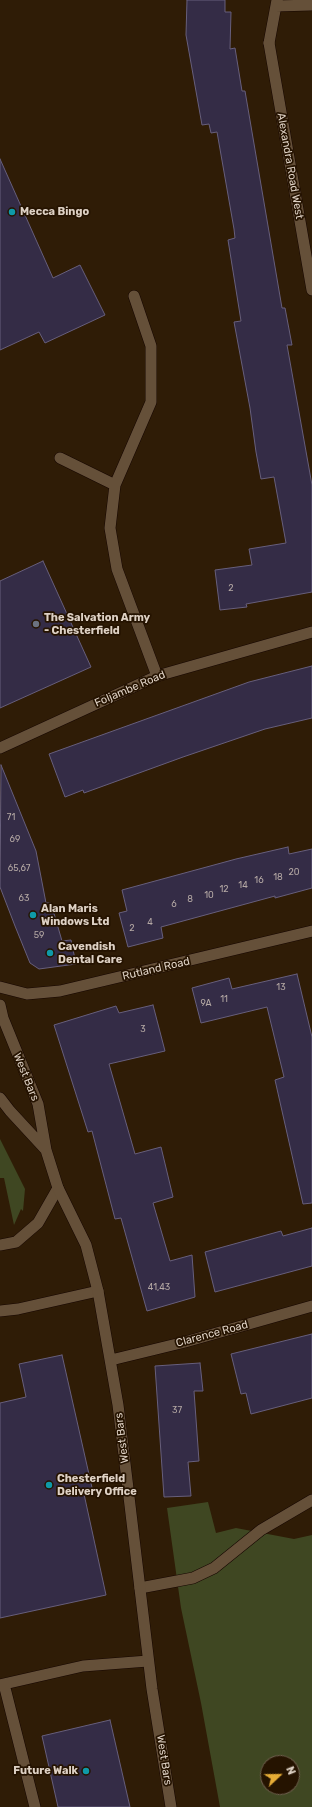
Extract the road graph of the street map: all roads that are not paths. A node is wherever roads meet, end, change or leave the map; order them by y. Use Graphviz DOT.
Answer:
graph roads {
  1 [pos="277,3"];
  2 [pos="312,5"];
  3 [pos="312,290"];
  4 [pos="134,296"];
  5 [pos="60,458"];
  6 [pos="115,485"];
  7 [pos="312,632"];
  8 [pos="157,676"];
  9 [pos="0,748"];
  10 [pos="312,931"];
  11 [pos="0,987"];
  12 [pos="0,1005"];
  13 [pos="0,1098"];
  14 [pos="46,1150"];
  15 [pos="58,1188"];
  16 [pos="0,1245"];
  17 [pos="98,1291"];
  18 [pos="312,1306"];
  19 [pos="0,1311"];
  20 [pos="111,1360"];
  21 [pos="312,1500"];
  22 [pos="140,1588"];
  23 [pos="148,1661"];
  24 [pos="2,1685"];
  25 [pos="35,1807"];
  26 [pos="172,1807"];
  1 -- 2 [label="street"];
  1 -- 3 [label="street, Alexandra Road West"];
  4 -- 6 [label="street"];
  5 -- 6 [label="street"];
  6 -- 8 [label="street"];
  7 -- 8 [label="street, Foljambe Road"];
  8 -- 9 [label="street, Foljambe Road"];
  10 -- 11 [label="street, Rutland Road"];
  12 -- 14 [label="street, West Bars"];
  13 -- 14 [label="street, West Bars"];
  14 -- 15 [label="street, West Bars"];
  15 -- 16 [label="street"];
  15 -- 17 [label="street, West Bars"];
  17 -- 19 [label="street"];
  17 -- 20 [label="street, West Bars"];
  18 -- 20 [label="street, Clarence Road"];
  20 -- 22 [label="street, West Bars"];
  21 -- 22 [label="street"];
  22 -- 23 [label="street, West Bars"];
  23 -- 24 [label="street"];
  23 -- 26 [label="street, West Bars"];
  24 -- 25 [label="street"];
}
